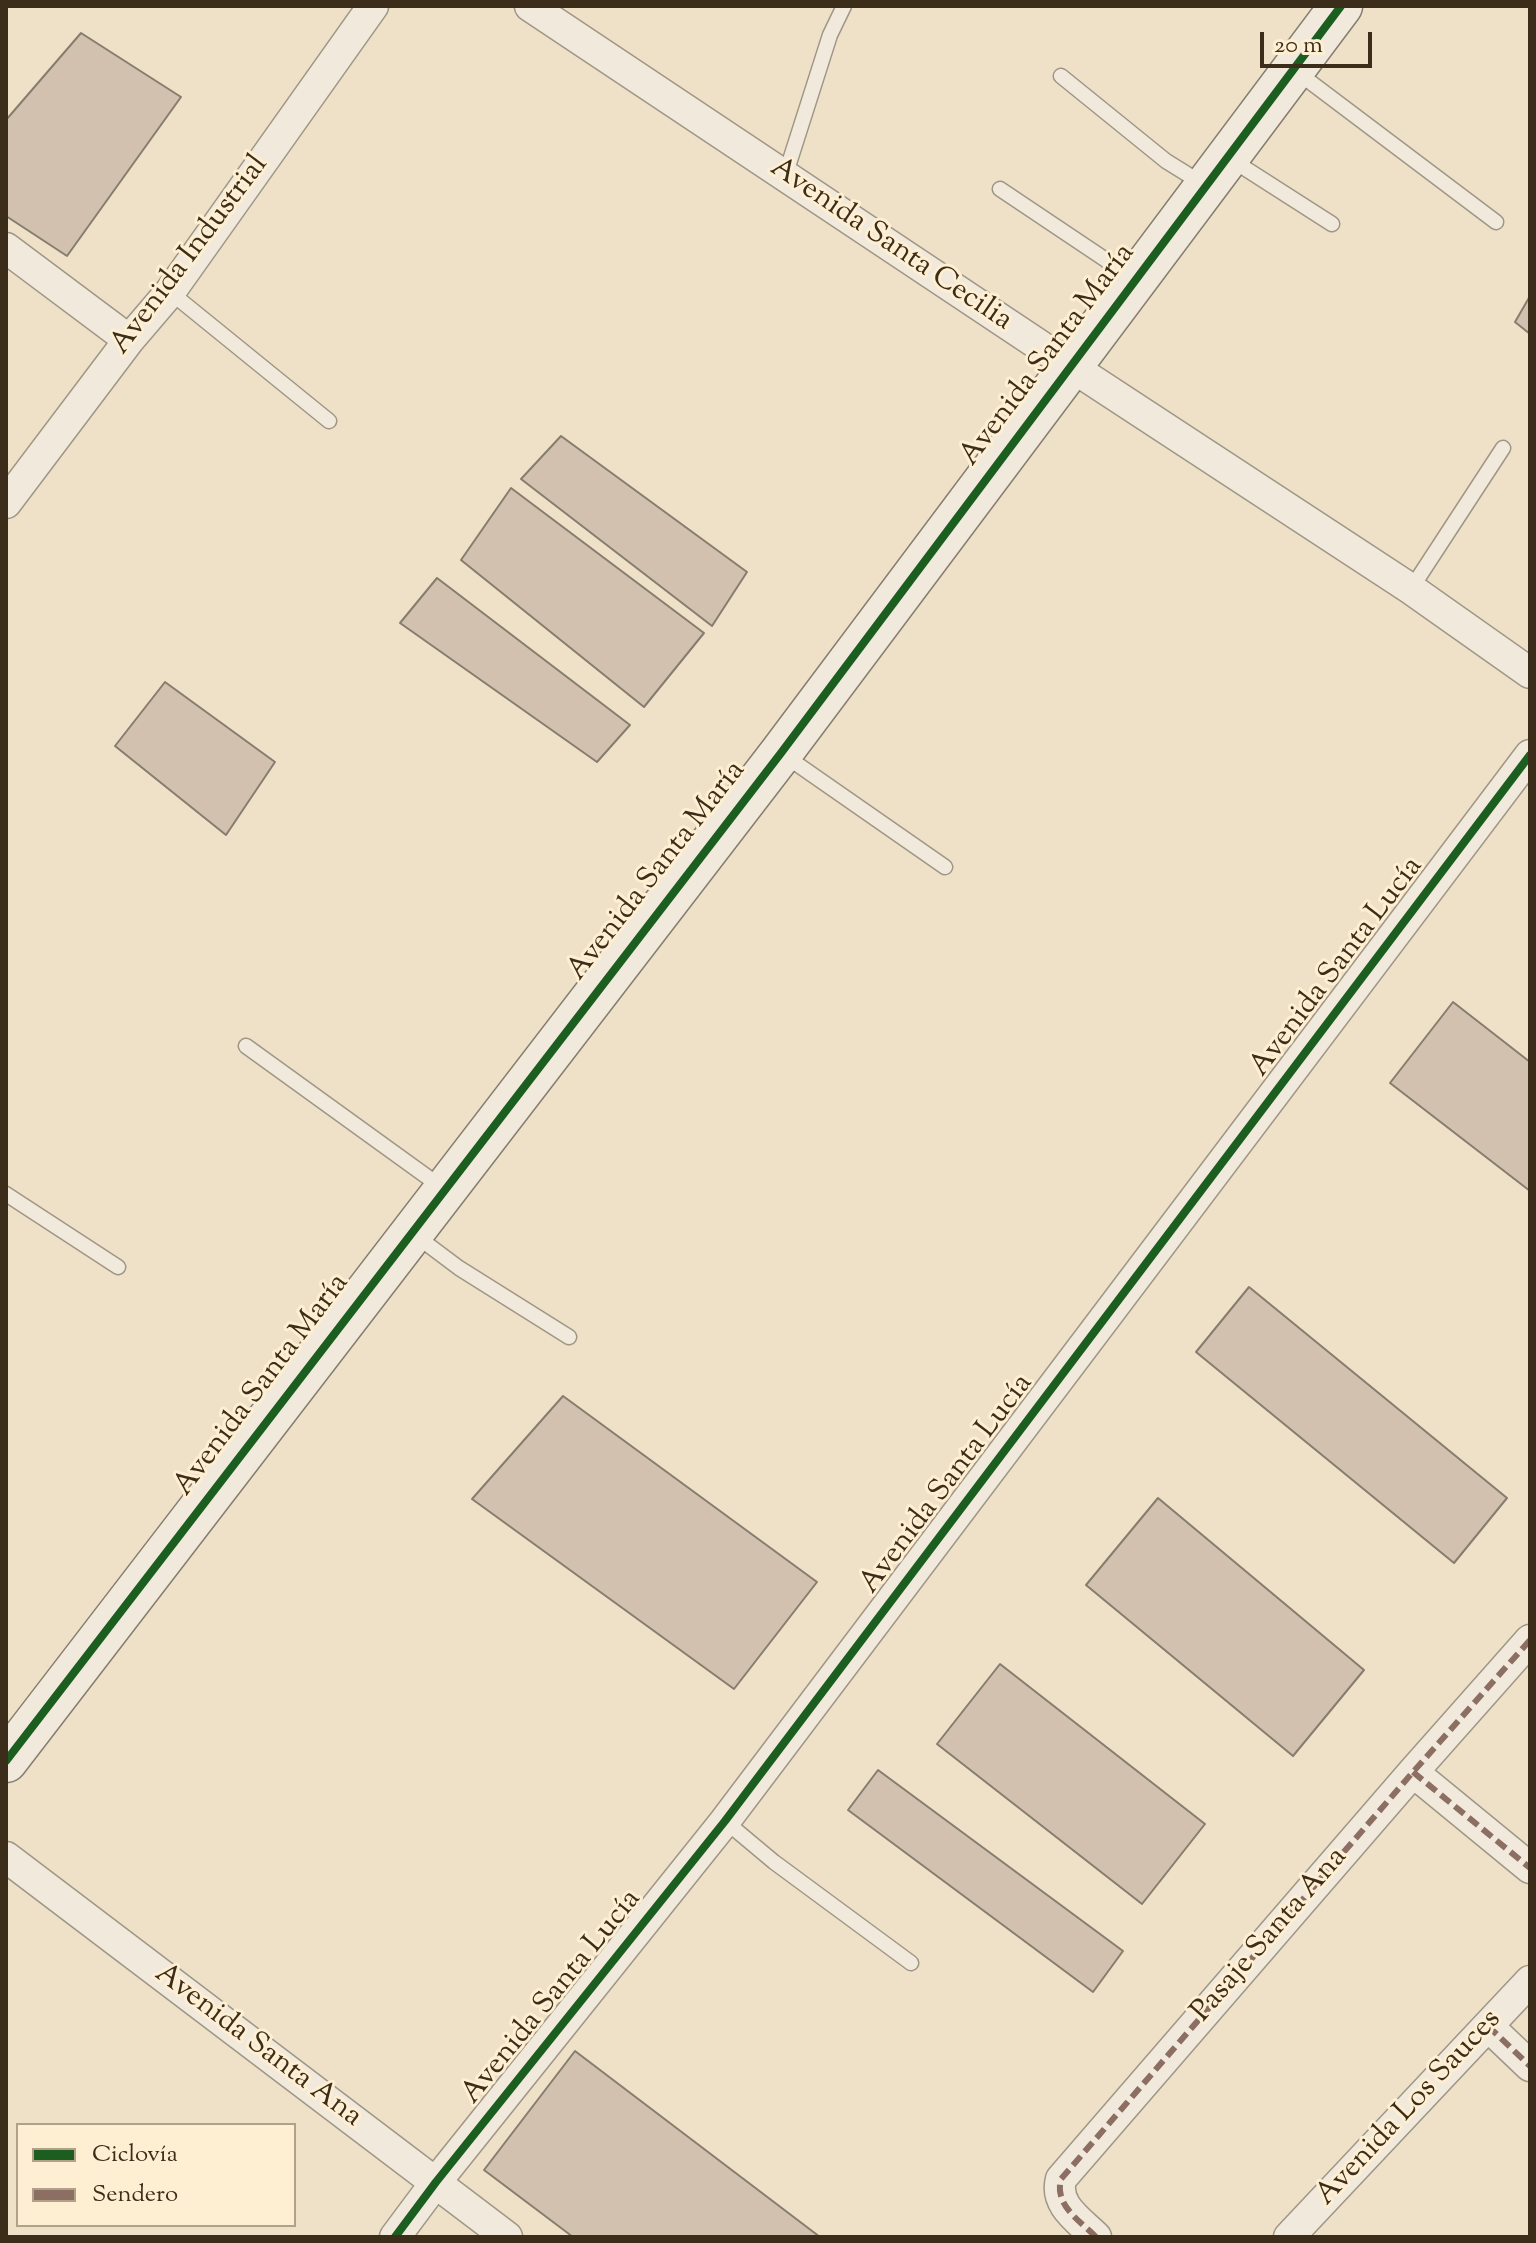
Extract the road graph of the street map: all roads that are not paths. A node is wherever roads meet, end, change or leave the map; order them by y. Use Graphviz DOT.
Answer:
graph roads {
  1 [pos="373,6"];
  2 [pos="530,6"];
  3 [pos="844,6"];
  4 [pos="1341,6"];
  5 [pos="1294,69"];
  6 [pos="1061,76"];
  7 [pos="1217,172"];
  8 [pos="785,176"];
  9 [pos="1000,189"];
  10 [pos="1496,222"];
  11 [pos="1332,224"];
  12 [pos="8,254"];
  13 [pos="1134,282"];
  14 [pos="170,292"];
  15 [pos="129,340"];
  16 [pos="1072,367"];
  17 [pos="329,421"];
  18 [pos="1503,448"];
  19 [pos="6,503"];
  20 [pos="1411,589"];
  21 [pos="1530,673"];
  22 [pos="781,753"];
  23 [pos="1530,755"];
  24 [pos="945,867"];
  25 [pos="246,1046"];
  26 [pos="444,1189"];
  27 [pos="6,1194"];
  28 [pos="412,1232"];
  29 [pos="118,1267"];
  30 [pos="569,1337"];
  31 [pos="1530,1640"];
  32 [pos="6,1761"];
  33 [pos="1413,1772"];
  34 [pos="725,1821"];
  35 [pos="6,1857"];
  36 [pos="1530,1868"];
  37 [pos="911,1963"];
  38 [pos="1530,1981"];
  39 [pos="1488,2026"];
  40 [pos="1530,2066"];
  41 [pos="436,2182"];
  42 [pos="395,2237"];
  43 [pos="507,2237"];
  44 [pos="1096,2237"];
  45 [pos="1289,2237"];
  1 -- 14 [label="street, Avenida Industrial"];
  2 -- 8 [label="street, Avenida Santa Cecilia"];
  3 -- 8 [label="lane"];
  4 -- 5 [label="street, Avenida Santa María"];
  5 -- 7 [label="street, Avenida Santa María"];
  5 -- 10 [label="lane"];
  6 -- 7 [label="lane"];
  7 -- 11 [label="lane"];
  7 -- 13 [label="street, Avenida Santa María"];
  8 -- 16 [label="street, Avenida Santa Cecilia"];
  9 -- 13 [label="lane"];
  12 -- 15 [label="street"];
  13 -- 16 [label="street, Avenida Santa María"];
  14 -- 15 [label="street, Avenida Industrial"];
  14 -- 17 [label="lane"];
  15 -- 19 [label="street, Avenida Industrial"];
  16 -- 20 [label="street, Avenida Santa Cecilia"];
  16 -- 22 [label="street, Avenida Santa María"];
  18 -- 20 [label="lane"];
  20 -- 21 [label="street, Avenida Santa Cecilia"];
  22 -- 24 [label="lane"];
  22 -- 26 [label="street, Avenida Santa María"];
  23 -- 34 [label="street, Avenida Santa Lucía"];
  25 -- 26 [label="lane"];
  26 -- 28 [label="street, Avenida Santa María"];
  27 -- 29 [label="lane"];
  28 -- 30 [label="lane"];
  28 -- 32 [label="street, Avenida Santa María"];
  31 -- 33 [label="street, Pasaje Santa Ana"];
  33 -- 36 [label="street"];
  33 -- 44 [label="street, Pasaje Santa Ana"];
  34 -- 37 [label="lane"];
  34 -- 41 [label="street, Avenida Santa Lucía"];
  35 -- 41 [label="street, Avenida Santa Ana"];
  38 -- 39 [label="street, Avenida Los Sauces"];
  39 -- 40 [label="street"];
  39 -- 45 [label="street, Avenida Los Sauces"];
  41 -- 42 [label="street, Avenida Santa Lucía"];
  41 -- 43 [label="street, Avenida Santa Ana"];
}
